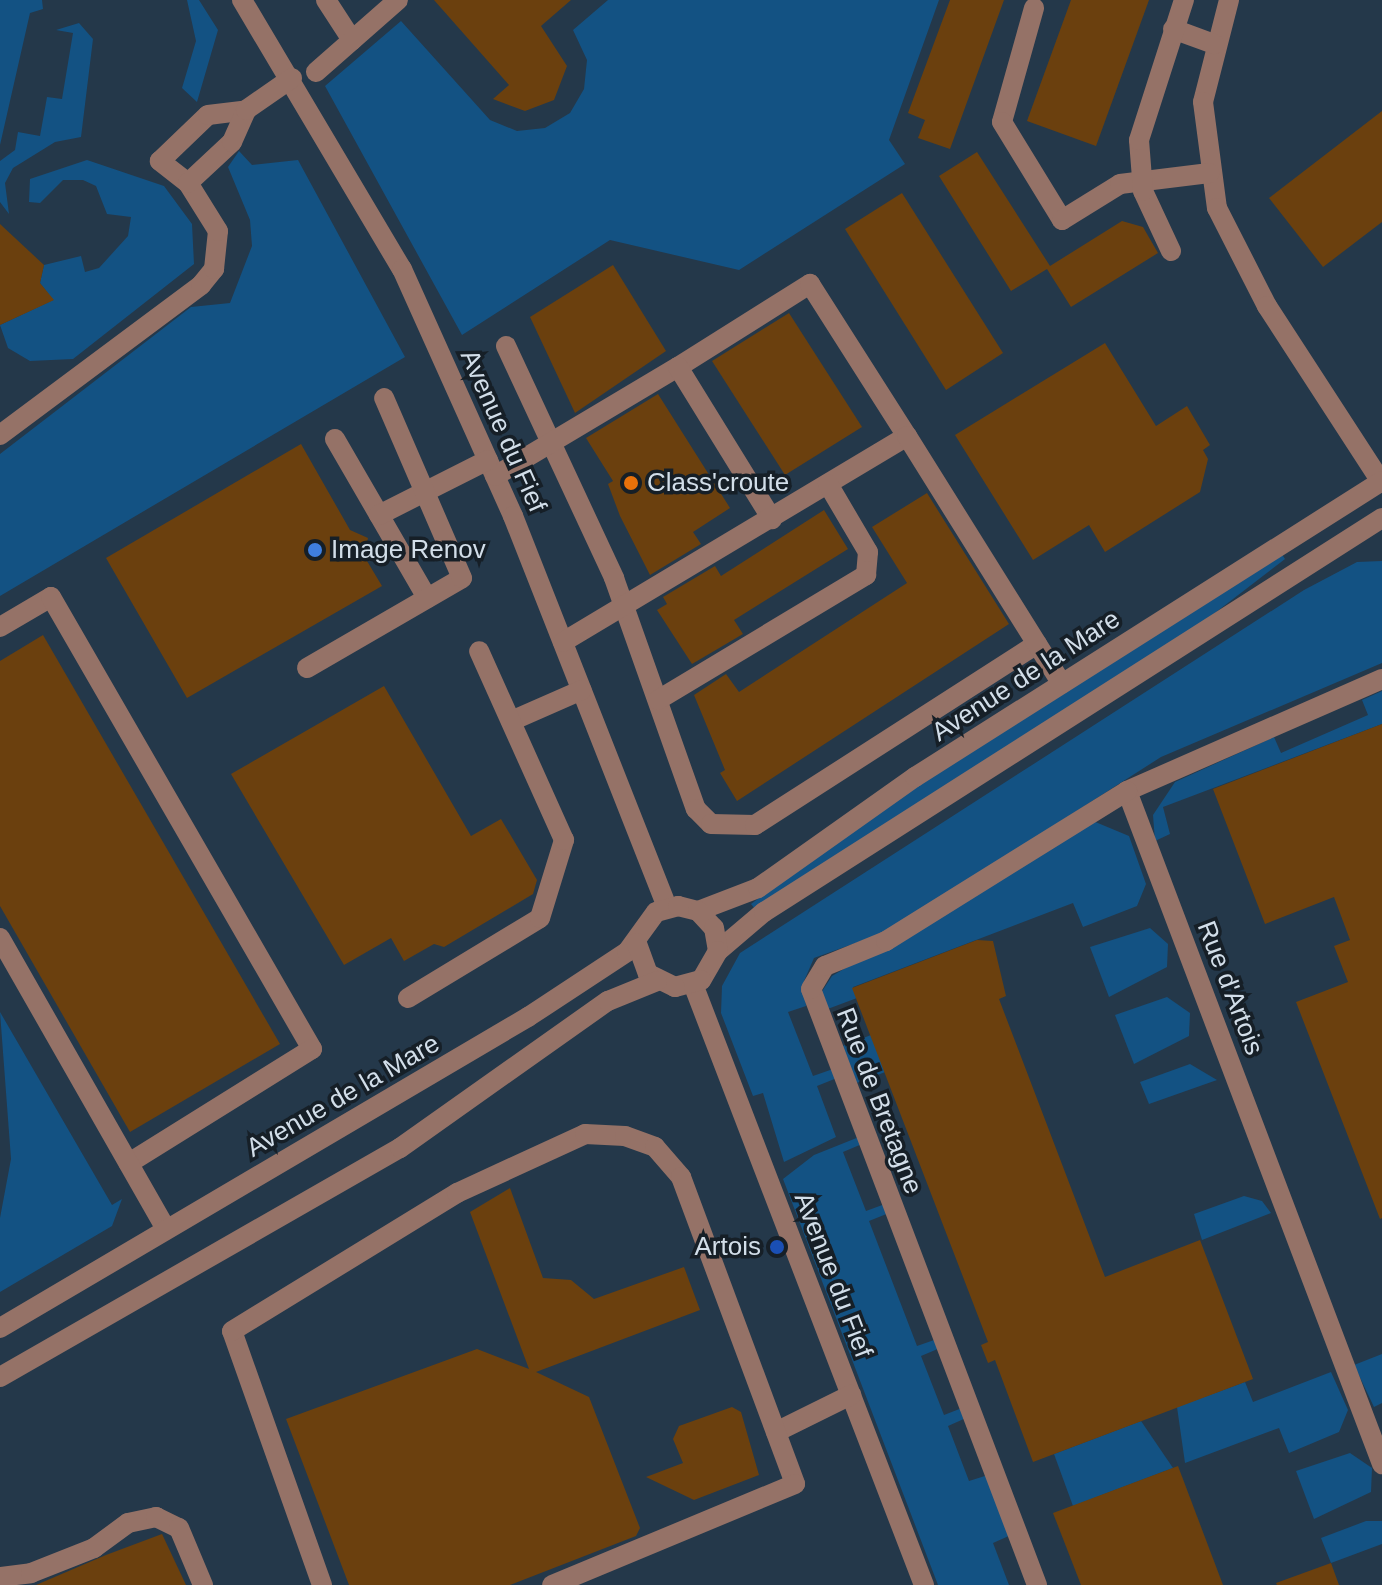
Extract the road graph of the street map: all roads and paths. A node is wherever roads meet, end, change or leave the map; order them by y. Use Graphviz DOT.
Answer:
graph roads {
  1 [pos="242,0"];
  2 [pos="326,0"];
  3 [pos="398,0"];
  4 [pos="1184,0"];
  5 [pos="1229,0"];
  6 [pos="1034,8"];
  7 [pos="1173,29"];
  8 [pos="352,40"];
  9 [pos="1214,44"];
  10 [pos="316,72"];
  11 [pos="292,78"];
  12 [pos="246,110"];
  13 [pos="1209,173"];
  14 [pos="1141,180"];
  15 [pos="188,183"];
  16 [pos="1171,251"];
  17 [pos="506,346"];
  18 [pos="678,367"];
  19 [pos="384,398"];
  20 [pos="0,435"];
  21 [pos="907,436"];
  22 [pos="335,439"];
  23 [pos="552,445"];
  24 [pos="491,468"];
  25 [pos="1381,482"];
  26 [pos="828,484"];
  27 [pos="425,492"];
  28 [pos="379,515"];
  29 [pos="1382,518"];
  30 [pos="772,519"];
  31 [pos="427,598"];
  32 [pos="626,609"];
  33 [pos="0,627"];
  34 [pos="563,642"];
  35 [pos="1037,644"];
  36 [pos="479,651"];
  37 [pos="307,668"];
  38 [pos="1382,679"];
  39 [pos="1062,684"];
  40 [pos="582,690"];
  41 [pos="658,700"];
  42 [pos="511,721"];
  43 [pos="1127,791"];
  44 [pos="667,907"];
  45 [pos="698,911"];
  46 [pos="0,938"];
  47 [pos="637,943"];
  48 [pos="718,951"];
  49 [pos="657,981"];
  50 [pos="693,984"];
  51 [pos="408,998"];
  52 [pos="129,1163"];
  53 [pos="166,1229"];
  54 [pos="0,1328"];
  55 [pos="0,1377"];
  56 [pos="851,1395"];
  57 [pos="776,1432"];
  58 [pos="1382,1464"];
  59 [pos="0,1577"];
  60 [pos="203,1585"];
  61 [pos="322,1585"];
  62 [pos="552,1585"];
  63 [pos="924,1585"];
  64 [pos="1037,1585"];
  1 -- 11 [label="street, Avenue du Fief"];
  2 -- 8 [label="street"];
  3 -- 8 [label="street"];
  4 -- 7 [label="street"];
  5 -- 9 [label="street"];
  6 -- 14 [label="street"];
  7 -- 9 [label="street"];
  7 -- 14 [label="street"];
  8 -- 10 [label="street"];
  9 -- 13 [label="street"];
  11 -- 12 [label="street"];
  11 -- 24 [label="street, Avenue du Fief"];
  12 -- 15 [label="street"];
  12 -- 15 [label="street"];
  13 -- 14 [label="street"];
  13 -- 25 [label="street"];
  14 -- 16 [label="street"];
  15 -- 20 [label="street"];
  17 -- 23 [label="street"];
  18 -- 21 [label="street"];
  18 -- 23 [label="street"];
  18 -- 30 [label="street"];
  19 -- 27 [label="street"];
  21 -- 26 [label="street"];
  21 -- 35 [label="street"];
  22 -- 28 [label="street"];
  23 -- 24 [label="street"];
  23 -- 32 [label="street"];
  24 -- 27 [label="street"];
  24 -- 34 [label="street, Avenue du Fief"];
  25 -- 39 [label="street, Avenue de la Mare"];
  26 -- 30 [label="street"];
  26 -- 41 [label="street"];
  27 -- 28 [label="street"];
  27 -- 31 [label="street"];
  28 -- 31 [label="street"];
  29 -- 48 [label="street"];
  30 -- 32 [label="street"];
  31 -- 37 [label="street"];
  32 -- 34 [label="street"];
  32 -- 41 [label="street"];
  33 -- 52 [label="street"];
  34 -- 40 [label="street, Avenue du Fief"];
  35 -- 39 [label="street"];
  35 -- 41 [label="street"];
  36 -- 42 [label="street"];
  38 -- 43 [label="street"];
  39 -- 45 [label="street, Avenue de la Mare"];
  40 -- 42 [label="street"];
  40 -- 44 [label="street, Avenue du Fief"];
  42 -- 51 [label="street"];
  43 -- 58 [label="street, Rue d'Artois"];
  43 -- 64 [label="street, Rue de Bretagne"];
  44 -- 45 [label="street, Avenue de la Mare"];
  44 -- 47 [label="street, Avenue de la Mare"];
  45 -- 48 [label="street"];
  46 -- 52 [label="street"];
  47 -- 49 [label="street"];
  47 -- 53 [label="street, Avenue de la Mare"];
  48 -- 50 [label="street"];
  49 -- 50 [label="street"];
  49 -- 55 [label="street"];
  50 -- 56 [label="street, Avenue du Fief"];
  52 -- 53 [label="street"];
  53 -- 54 [label="street, Avenue de la Mare"];
  56 -- 57 [label="street"];
  56 -- 63 [label="street, Avenue du Fief"];
  57 -- 61 [label="street"];
  57 -- 62 [label="street"];
  59 -- 60 [label="street"];
}
